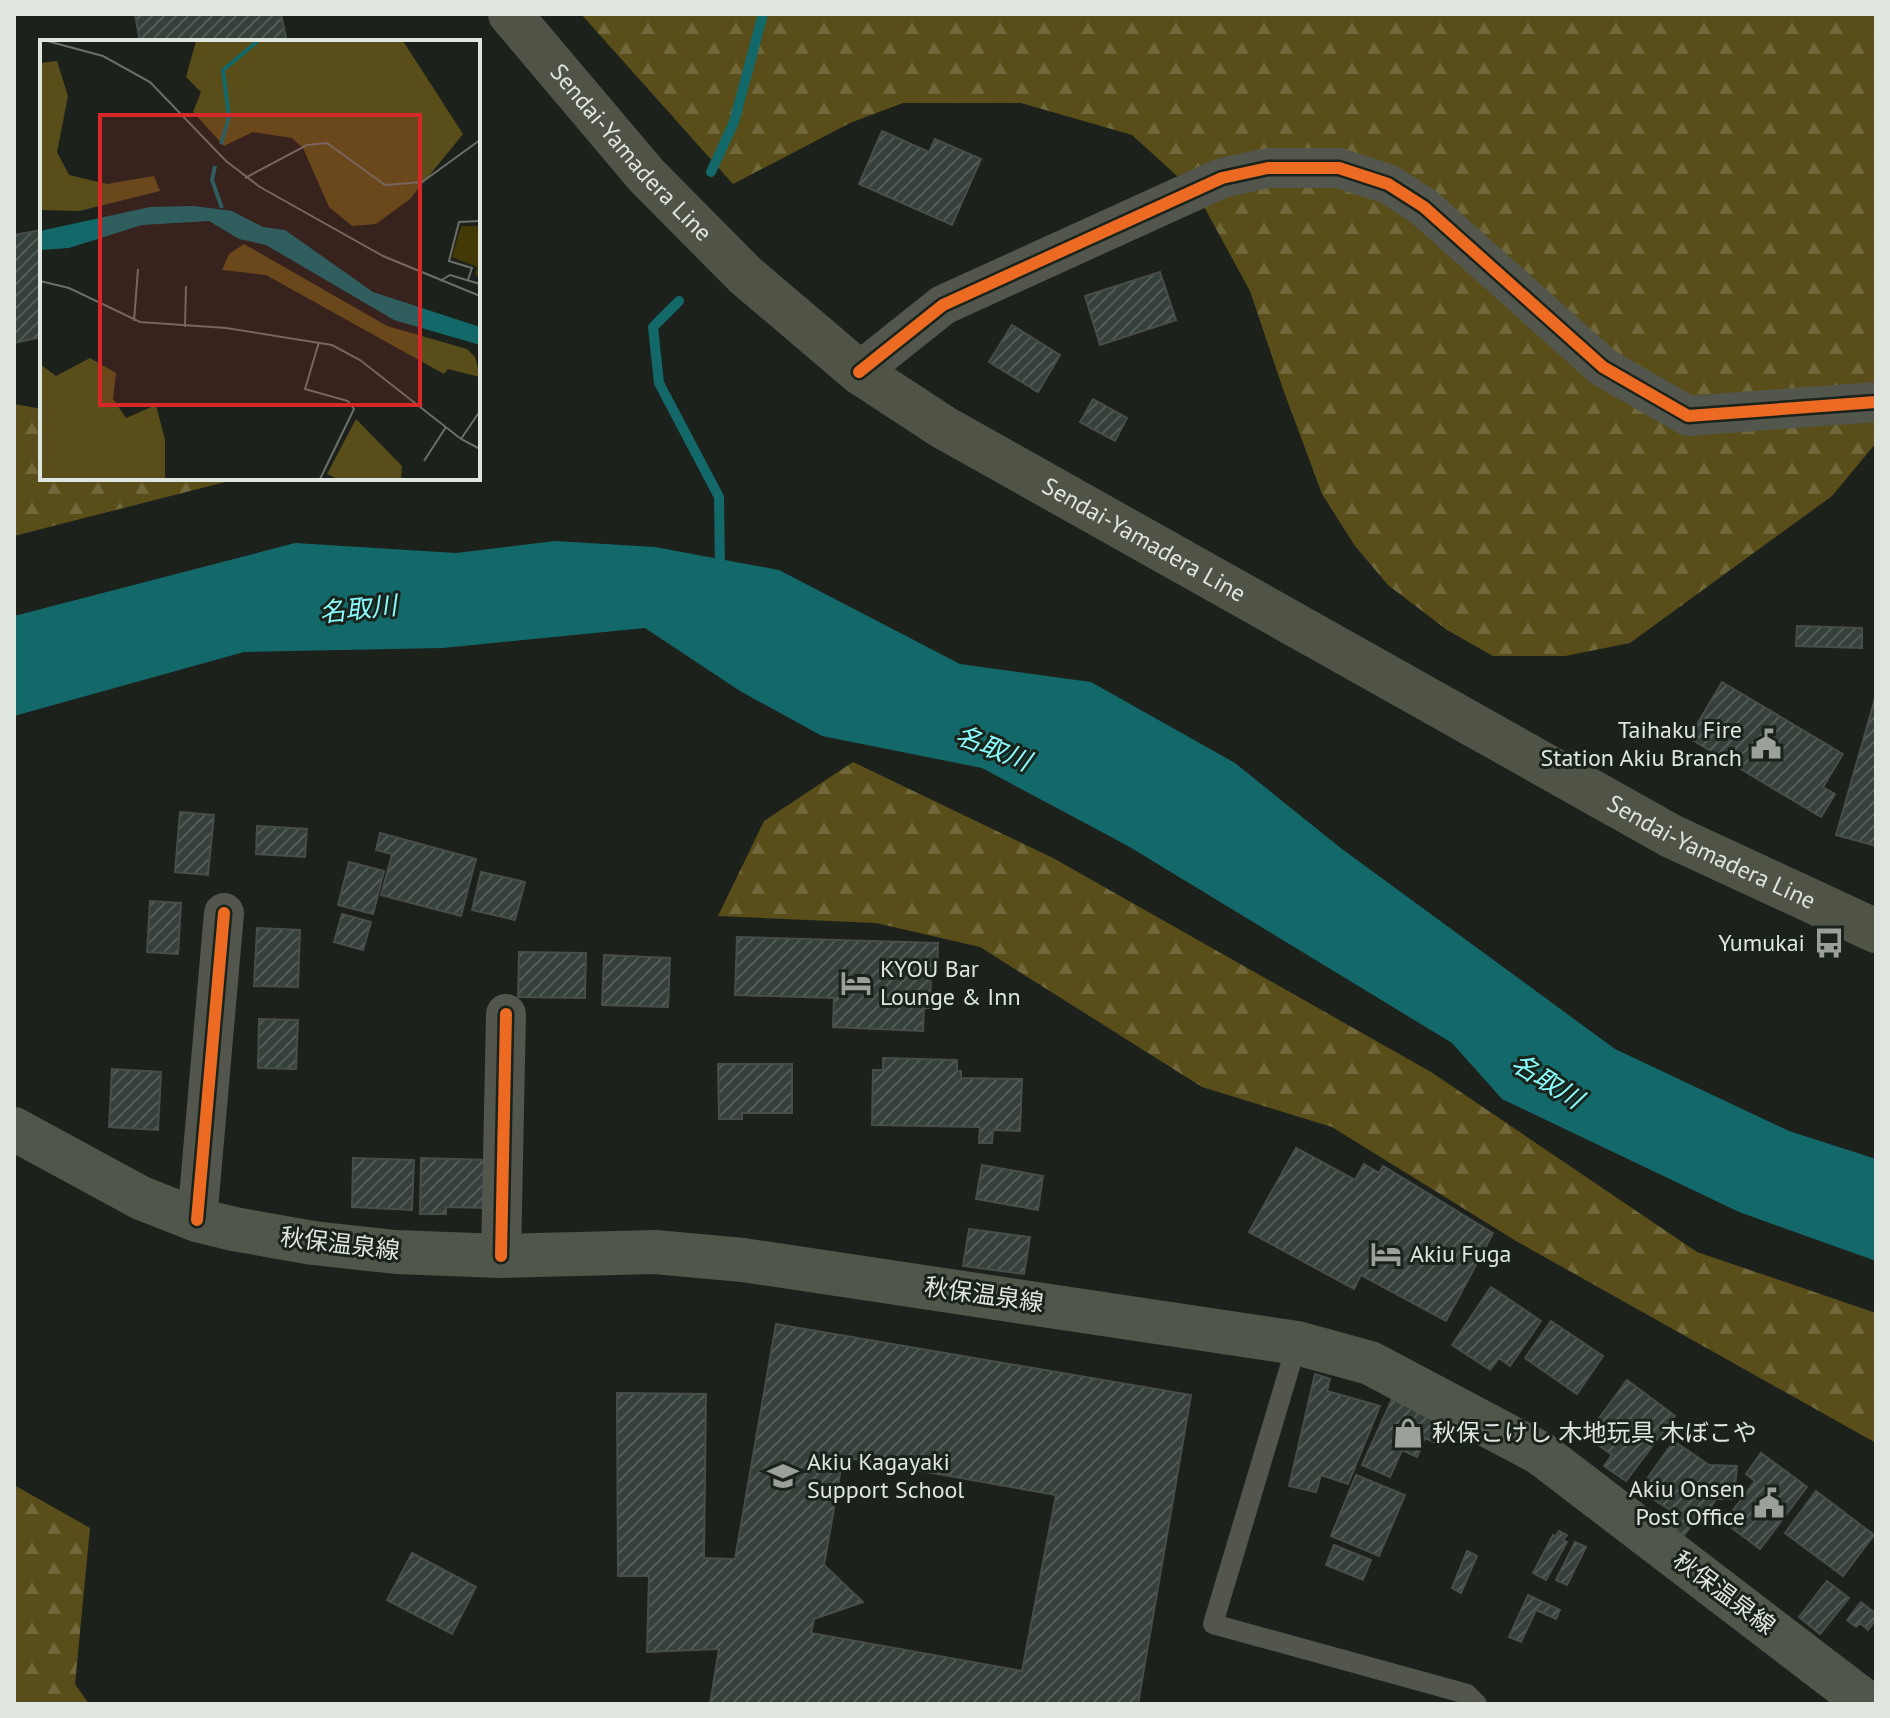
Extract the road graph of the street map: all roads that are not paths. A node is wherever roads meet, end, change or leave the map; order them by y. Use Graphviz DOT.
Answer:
graph roads {
  1 [pos="510,14"];
  2 [pos="859,372"];
  3 [pos="1876,402"];
  4 [pos="224,913"];
  5 [pos="1876,931"];
  6 [pos="506,1014"];
  7 [pos="14,1129"];
  8 [pos="197,1220"];
  9 [pos="501,1256"];
  10 [pos="1297,1343"];
  11 [pos="1477,1704"];
  12 [pos="1868,1704"];
  1 -- 2 [label="main road, Sendai-Yamadera Line"];
  2 -- 3 [label="street"];
  2 -- 5 [label="main road, Sendai-Yamadera Line"];
  4 -- 8 [label="street"];
  6 -- 9 [label="street"];
  7 -- 8 [label="main road, 秋保温泉線"];
  8 -- 9 [label="main road, 秋保温泉線"];
  9 -- 10 [label="main road, 秋保温泉線"];
  10 -- 11 [label="lane"];
  10 -- 12 [label="main road, 秋保温泉線"];
}
